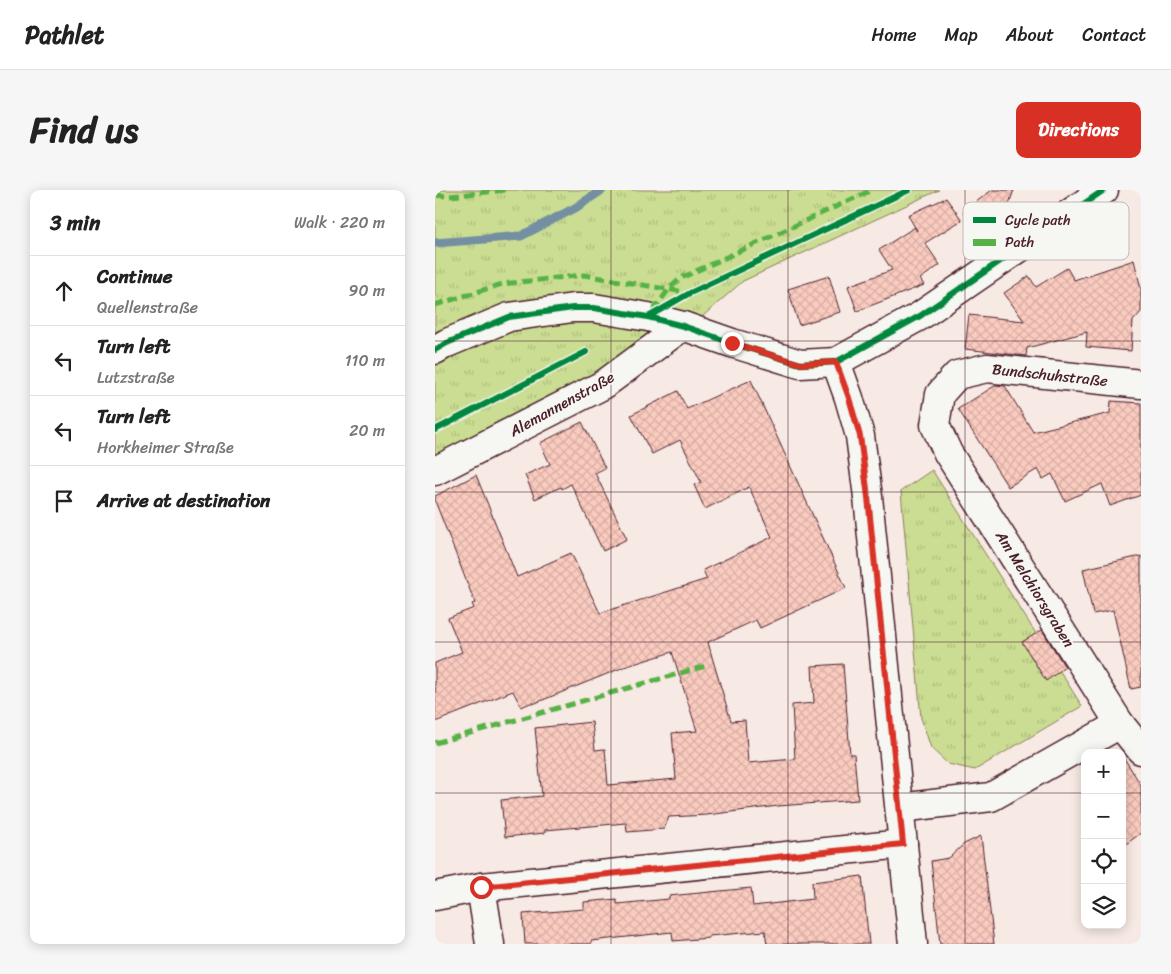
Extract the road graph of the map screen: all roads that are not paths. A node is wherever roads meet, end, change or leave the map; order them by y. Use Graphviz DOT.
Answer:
graph roads {
  1 [pos="1104,190"];
  2 [pos="1087,202"];
  3 [pos="1002,260"];
  4 [pos="683,326"];
  5 [pos="435,350"];
  6 [pos="836,362"];
  7 [pos="1141,384"];
  8 [pos="935,425"];
  9 [pos="435,471"];
  10 [pos="1120,724"];
  11 [pos="1141,750"];
  12 [pos="900,808"];
  13 [pos="903,844"];
  14 [pos="481,887"];
  15 [pos="435,896"];
  16 [pos="490,944"];
  17 [pos="913,944"];
  1 -- 2 [label="street"];
  3 -- 6 [label="street"];
  4 -- 5 [label="street"];
  4 -- 6 [label="street"];
  4 -- 9 [label="street, Alemannenstraße"];
  6 -- 12 [label="street"];
  7 -- 8 [label="street, Bundschuhstraße"];
  8 -- 10 [label="street, Am Melchiorsgraben"];
  10 -- 11 [label="street, Am Melchiorsgraben"];
  10 -- 12 [label="street"];
  12 -- 13 [label="street"];
  13 -- 14 [label="street"];
  13 -- 17 [label="street"];
  14 -- 15 [label="street"];
  14 -- 16 [label="street"];
}
